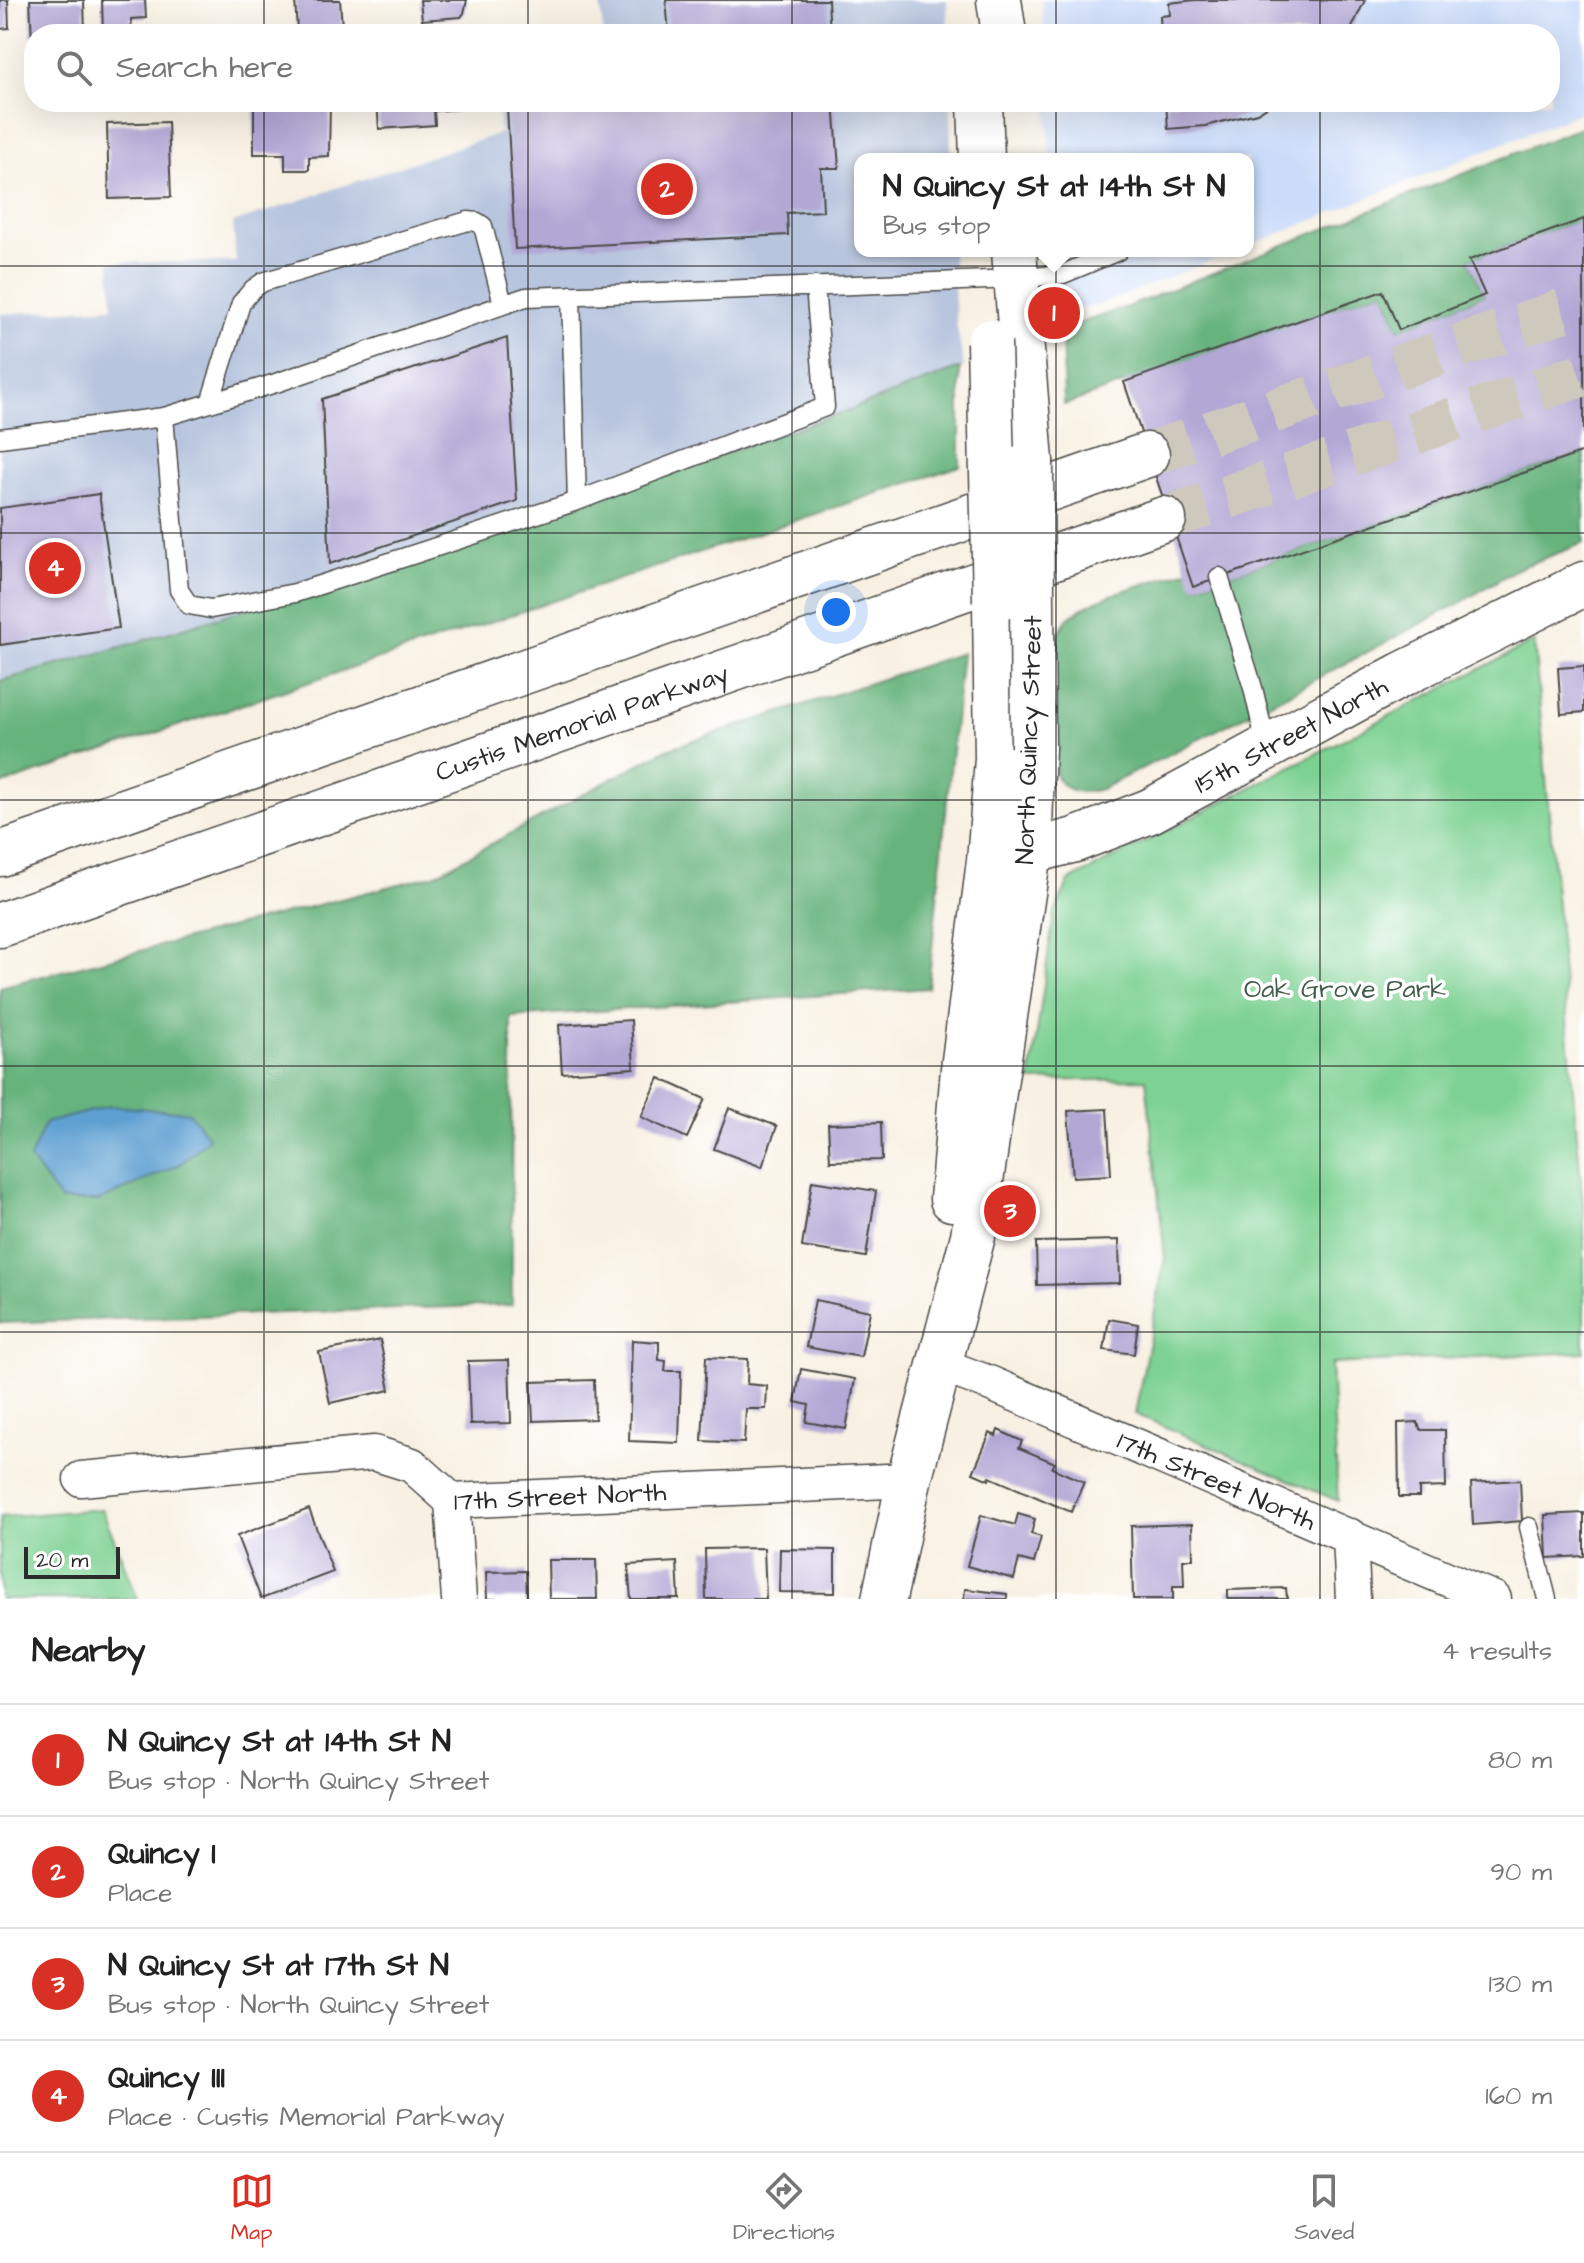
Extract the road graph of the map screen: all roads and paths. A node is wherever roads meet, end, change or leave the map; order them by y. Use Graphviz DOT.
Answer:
graph roads {
  1 [pos="981,0"];
  2 [pos="999,0"];
  3 [pos="980,24"];
  4 [pos="1003,24"];
  5 [pos="980,112"];
  6 [pos="1009,112"];
  7 [pos="982,153"];
  8 [pos="1011,153"];
  9 [pos="1104,257"];
  10 [pos="1001,265"];
  11 [pos="815,286"];
  12 [pos="571,295"];
  13 [pos="503,304"];
  14 [pos="210,403"];
  15 [pos="164,417"];
  16 [pos="0,438"];
  17 [pos="1147,455"];
  18 [pos="577,501"];
  19 [pos="1164,519"];
  20 [pos="1219,577"];
  21 [pos="1584,584"];
  22 [pos="1267,748"];
  23 [pos="0,854"];
  24 [pos="1009,856"];
  25 [pos="0,925"];
  26 [pos="938,1364"];
  27 [pos="81,1479"];
  28 [pos="909,1480"];
  29 [pos="452,1501"];
  30 [pos="1529,1527"];
  31 [pos="1350,1536"];
  32 [pos="459,1599"];
  33 [pos="884,1599"];
  34 [pos="1353,1599"];
  35 [pos="1494,1599"];
  36 [pos="1547,1599"];
  1 -- 3 [label="main road"];
  2 -- 4 [label="main road"];
  5 -- 7 [label="main road"];
  6 -- 8 [label="main road"];
  9 -- 10 [label="lane"];
  10 -- 11 [label="lane"];
  10 -- 24 [label="main road, North Quincy Street, bridge"];
  11 -- 12 [label="lane"];
  11 -- 18 [label="lane"];
  12 -- 13 [label="lane"];
  12 -- 18 [label="lane"];
  13 -- 14 [label="lane"];
  13 -- 14 [label="lane"];
  14 -- 15 [label="lane"];
  15 -- 16 [label="lane"];
  15 -- 18 [label="lane"];
  17 -- 23 [label="main road"];
  19 -- 25 [label="main road, Custis Memorial Parkway"];
  20 -- 22 [label="lane"];
  21 -- 22 [label="main road, 15th Street North"];
  22 -- 24 [label="main road, 15th Street North"];
  24 -- 26 [label="main road, North Quincy Street"];
  26 -- 28 [label="main road, North Quincy Street"];
  26 -- 31 [label="street, 17th Street North"];
  27 -- 29 [label="street, 17th Street North"];
  28 -- 29 [label="street, 17th Street North"];
  28 -- 33 [label="main road, North Quincy Street"];
  29 -- 32 [label="street"];
  30 -- 36 [label="lane"];
  31 -- 34 [label="street"];
  31 -- 35 [label="street, 17th Street North"];
}
